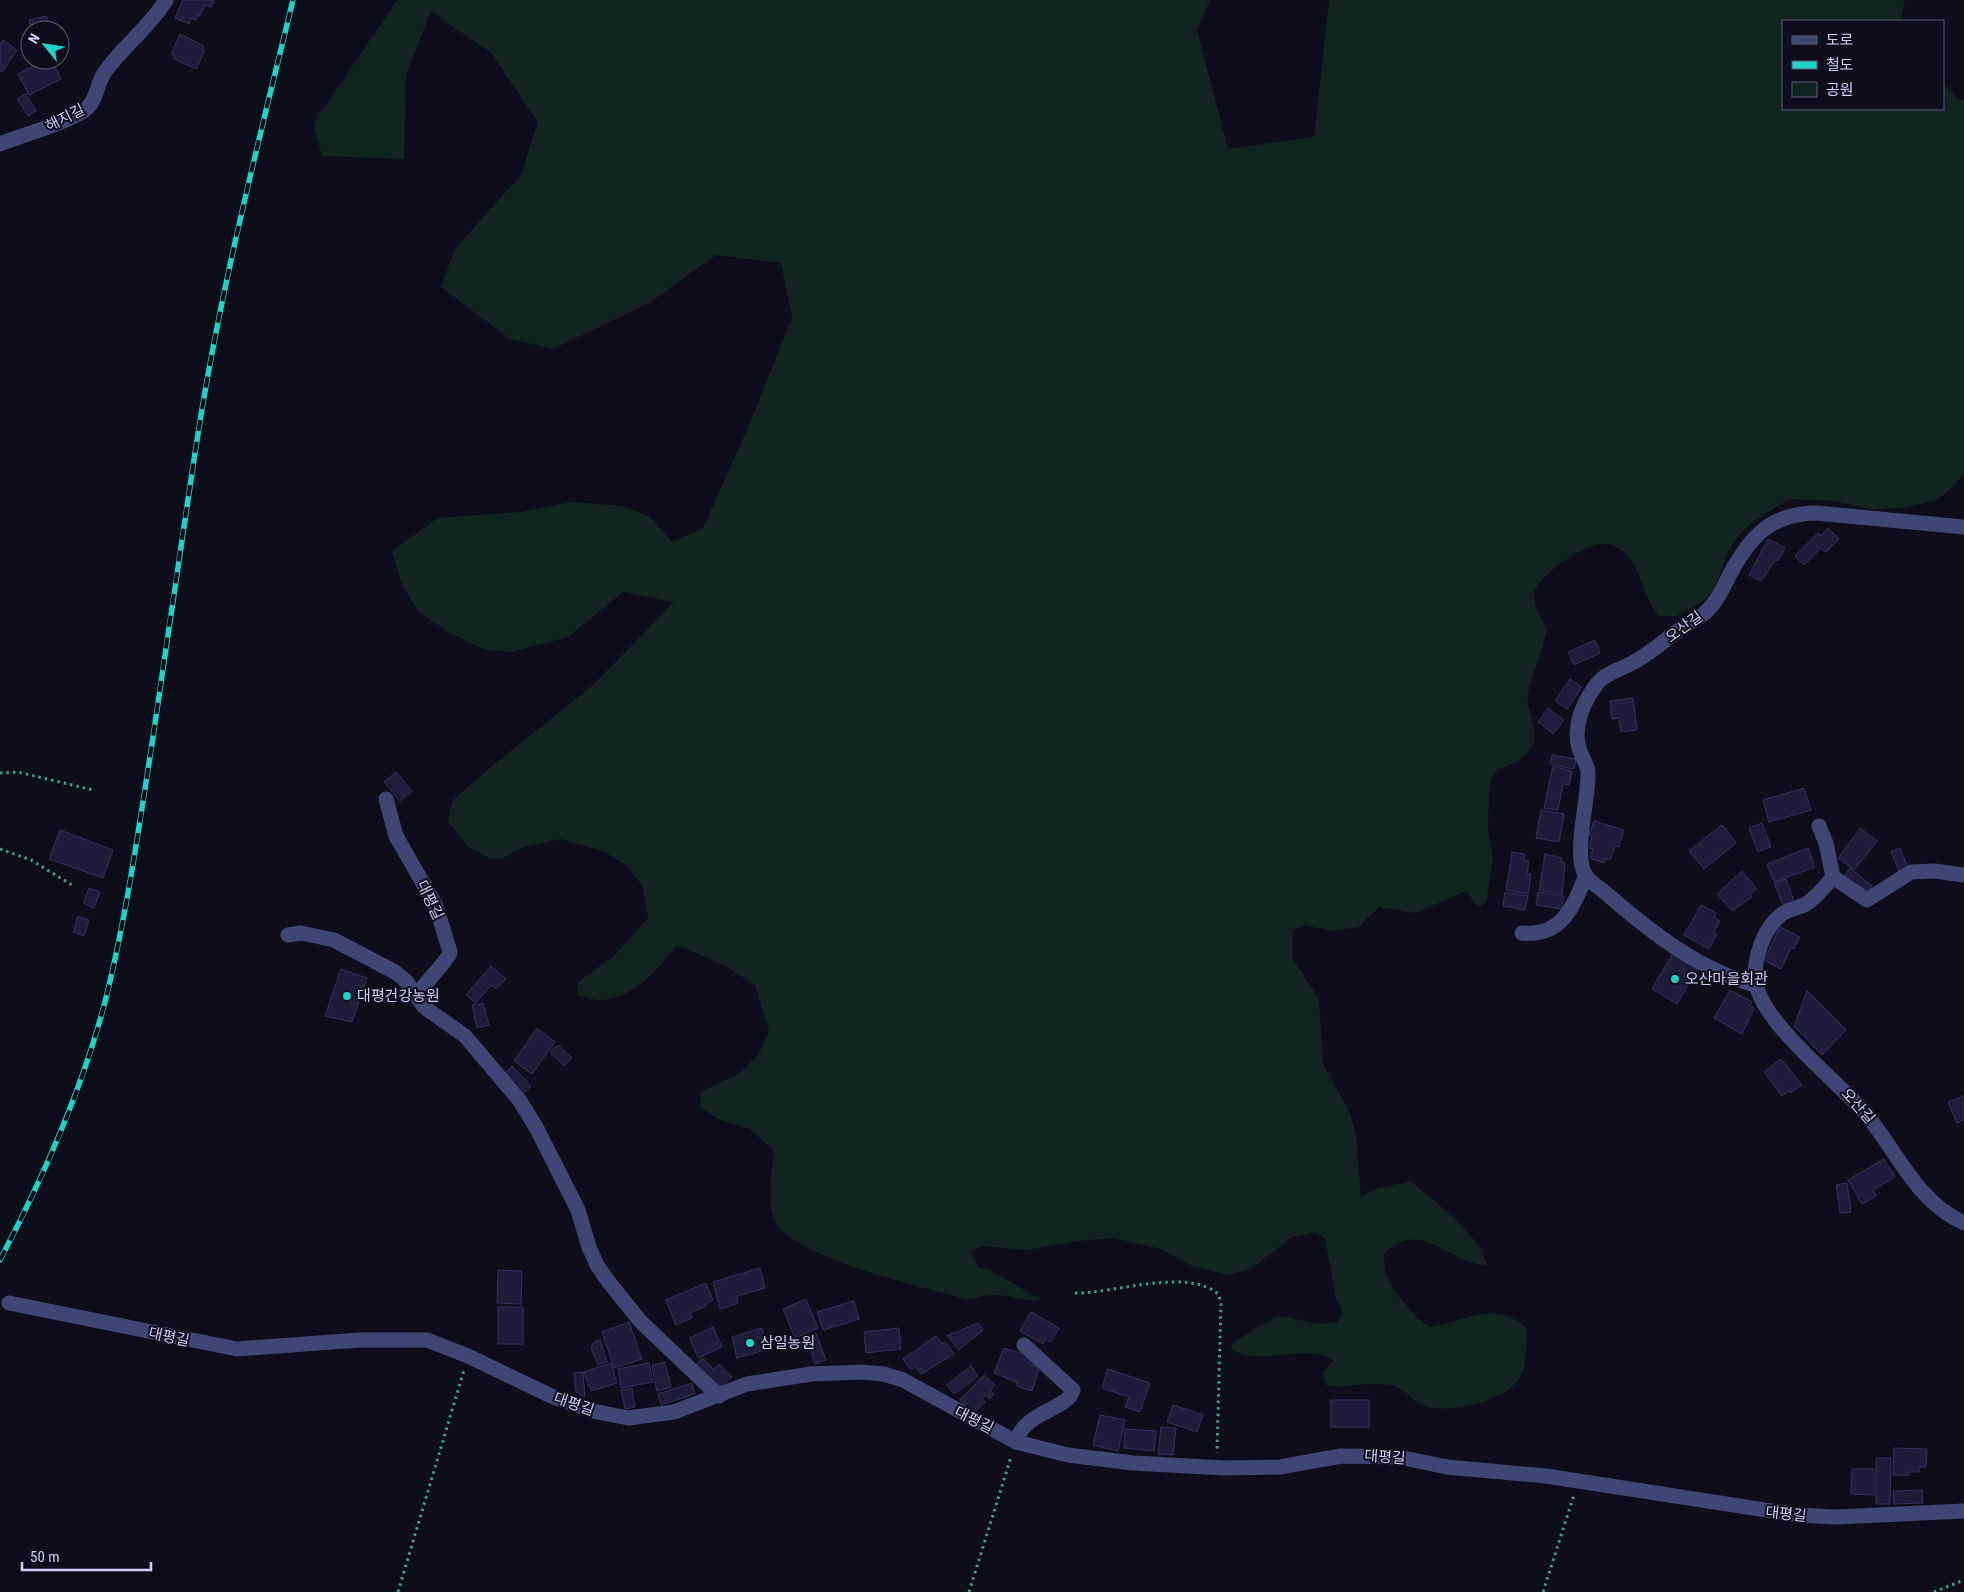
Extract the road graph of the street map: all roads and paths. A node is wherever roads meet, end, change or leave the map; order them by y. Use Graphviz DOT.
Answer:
graph roads {
  1 [pos="166,0"];
  2 [pos="0,144"];
  3 [pos="1964,527"];
  4 [pos="0,773"];
  5 [pos="93,790"];
  6 [pos="386,799"];
  7 [pos="1819,826"];
  8 [pos="0,849"];
  9 [pos="1586,875"];
  10 [pos="1964,875"];
  11 [pos="1833,876"];
  12 [pos="72,885"];
  13 [pos="1522,933"];
  14 [pos="288,935"];
  15 [pos="1755,985"];
  16 [pos="416,996"];
  17 [pos="1964,1223"];
  18 [pos="1075,1293"];
  19 [pos="9,1303"];
  20 [pos="1024,1345"];
  21 [pos="468,1356"];
  22 [pos="719,1396"];
  23 [pos="1016,1442"];
  24 [pos="1217,1468"];
  25 [pos="1578,1481"];
  26 [pos="1964,1511"];
  27 [pos="1964,1580"];
  28 [pos="398,1592"];
  29 [pos="969,1592"];
  30 [pos="1543,1592"];
  31 [pos="1934,1592"];
  1 -- 2 [label="lane, 해지길"];
  3 -- 9 [label="lane, 오산길"];
  4 -- 5 [label="path"];
  6 -- 16 [label="lane, 대평길"];
  7 -- 11 [label="lane"];
  8 -- 12 [label="path"];
  9 -- 13 [label="lane"];
  9 -- 15 [label="lane"];
  10 -- 11 [label="lane"];
  11 -- 15 [label="lane"];
  14 -- 16 [label="lane"];
  15 -- 17 [label="lane, 오산길"];
  16 -- 22 [label="lane"];
  18 -- 24 [label="path"];
  19 -- 21 [label="lane, 대평길"];
  20 -- 23 [label="lane"];
  21 -- 22 [label="lane, 대평길"];
  21 -- 28 [label="path"];
  22 -- 23 [label="lane, 대평길"];
  23 -- 24 [label="lane, 대평길"];
  23 -- 29 [label="path"];
  24 -- 25 [label="lane, 대평길"];
  25 -- 26 [label="lane, 대평길"];
  25 -- 30 [label="path"];
  27 -- 31 [label="path"];
}
